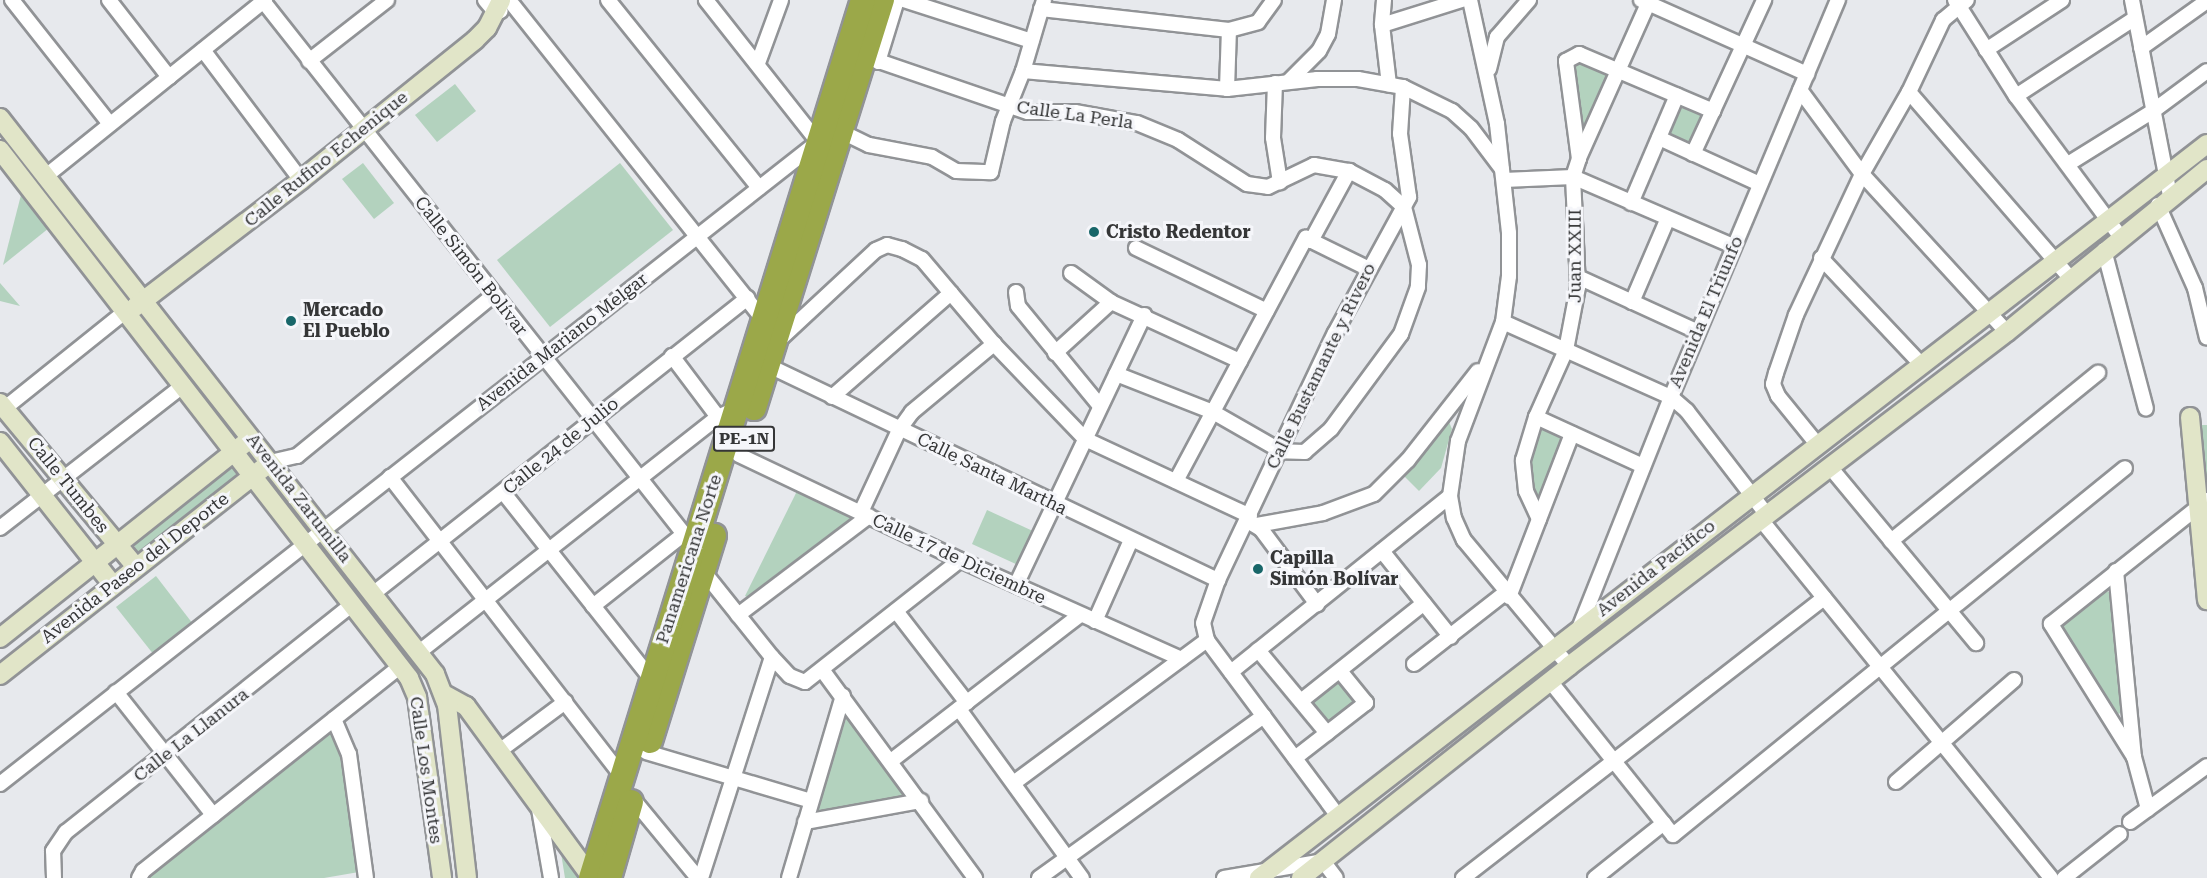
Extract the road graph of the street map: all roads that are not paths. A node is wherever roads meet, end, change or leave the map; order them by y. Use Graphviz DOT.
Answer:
graph roads {
  1 [pos="12,0"];
  2 [pos="110,0"];
  3 [pos="387,0"];
  4 [pos="608,0"];
  5 [pos="781,0"];
  6 [pos="863,0"];
  7 [pos="882,0"];
  8 [pos="897,0"];
  9 [pos="904,0"];
  10 [pos="1274,0"];
  11 [pos="1334,0"];
  12 [pos="1384,0"];
  13 [pos="1462,0"];
  14 [pos="1470,0"];
  15 [pos="1528,0"];
  16 [pos="1764,0"];
  17 [pos="1838,0"];
  18 [pos="2062,0"];
  19 [pos="2132,0"];
  20 [pos="264,1"];
  21 [pos="2207,1"];
  22 [pos="712,2"];
  23 [pos="1644,2"];
  24 [pos="1960,2"];
  25 [pos="502,4"];
  26 [pos="1042,5"];
  27 [pos="1070,6"];
  28 [pos="2135,18"];
  29 [pos="1382,25"];
  30 [pos="1229,30"];
  31 [pos="1032,41"];
  32 [pos="1744,47"];
  33 [pos="2141,48"];
  34 [pos="203,50"];
  35 [pos="1986,50"];
  36 [pos="871,59"];
  37 [pos="309,61"];
  38 [pos="758,63"];
  39 [pos="1023,71"];
  40 [pos="1618,71"];
  41 [pos="2207,71"];
  42 [pos="1488,74"];
  43 [pos="1807,74"];
  44 [pos="169,77"];
  45 [pos="1282,82"];
  46 [pos="1396,86"];
  47 [pos="1227,90"];
  48 [pos="1800,90"];
  49 [pos="1909,92"];
  50 [pos="1677,95"];
  51 [pos="2016,96"];
  52 [pos="1008,106"];
  53 [pos="1713,111"];
  54 [pos="2153,111"];
  55 [pos="0,118"];
  56 [pos="110,124"];
  57 [pos="363,129"];
  58 [pos="840,131"];
  59 [pos="1659,138"];
  60 [pos="818,142"];
  61 [pos="2207,144"];
  62 [pos="0,150"];
  63 [pos="1693,154"];
  64 [pos="1579,159"];
  65 [pos="2068,164"];
  66 [pos="2206,170"];
  67 [pos="1349,171"];
  68 [pos="1862,174"];
  69 [pos="1504,175"];
  70 [pos="2166,175"];
  71 [pos="46,176"];
  72 [pos="1573,177"];
  73 [pos="302,180"];
  74 [pos="1280,182"];
  75 [pos="1760,184"];
  76 [pos="759,188"];
  77 [pos="2164,201"];
  78 [pos="1631,203"];
  79 [pos="1404,207"];
  80 [pos="1668,218"];
  81 [pos="2108,219"];
  82 [pos="698,236"];
  83 [pos="2120,236"];
  84 [pos="1309,240"];
  85 [pos="1734,246"];
  86 [pos="1136,248"];
  87 [pos="2104,250"];
  88 [pos="1821,258"];
  89 [pos="2055,260"];
  90 [pos="1367,268"];
  91 [pos="1071,273"];
  92 [pos="1578,276"];
  93 [pos="2070,278"];
  94 [pos="1016,292"];
  95 [pos="951,293"];
  96 [pos="494,295"];
  97 [pos="747,298"];
  98 [pos="145,302"];
  99 [pos="1632,302"];
  100 [pos="1111,303"];
  101 [pos="126,311"];
  102 [pos="1267,311"];
  103 [pos="1989,312"];
  104 [pos="1144,315"];
  105 [pos="764,320"];
  106 [pos="1503,322"];
  107 [pos="1698,332"];
  108 [pos="2007,332"];
  109 [pos="2207,338"];
  110 [pos="994,344"];
  111 [pos="1493,349"];
  112 [pos="1566,350"];
  113 [pos="1055,353"];
  114 [pos="672,356"];
  115 [pos="770,356"];
  116 [pos="543,357"];
  117 [pos="1240,361"];
  118 [pos="1921,364"];
  119 [pos="2098,373"];
  120 [pos="1116,374"];
  121 [pos="184,385"];
  122 [pos="832,397"];
  123 [pos="1671,397"];
  124 [pos="3,405"];
  125 [pos="1100,406"];
  126 [pos="2146,409"];
  127 [pos="1213,412"];
  128 [pos="728,413"];
  129 [pos="1536,417"];
  130 [pos="2190,417"];
  131 [pos="593,419"];
  132 [pos="899,429"];
  133 [pos="1572,434"];
  134 [pos="251,438"];
  135 [pos="1085,439"];
  136 [pos="0,442"];
  137 [pos="1817,444"];
  138 [pos="236,451"];
  139 [pos="1281,451"];
  140 [pos="739,455"];
  141 [pos="270,462"];
  142 [pos="1643,466"];
  143 [pos="1830,467"];
  144 [pos="2125,468"];
  145 [pos="254,475"];
  146 [pos="390,477"];
  147 [pos="64,479"];
  148 [pos="640,479"];
  149 [pos="1176,482"];
  150 [pos="503,492"];
  151 [pos="1752,494"];
  152 [pos="42,495"];
  153 [pos="1450,496"];
  154 [pos="2203,503"];
  155 [pos="1054,505"];
  156 [pos="865,514"];
  157 [pos="1765,518"];
  158 [pos="1539,519"];
  159 [pos="1251,521"];
  160 [pos="0,528"];
  161 [pos="324,528"];
  162 [pos="690,536"];
  163 [pos="1131,540"];
  164 [pos="440,541"];
  165 [pos="1891,541"];
  166 [pos="306,542"];
  167 [pos="118,545"];
  168 [pos="549,550"];
  169 [pos="1382,551"];
  170 [pos="960,560"];
  171 [pos="96,563"];
  172 [pos="136,567"];
  173 [pos="703,571"];
  174 [pos="2116,571"];
  175 [pos="1218,580"];
  176 [pos="113,585"];
  177 [pos="1016,585"];
  178 [pos="374,593"];
  179 [pos="1507,595"];
  180 [pos="1824,598"];
  181 [pos="486,600"];
  182 [pos="2207,600"];
  183 [pos="1424,603"];
  184 [pos="353,604"];
  185 [pos="1317,604"];
  186 [pos="593,606"];
  187 [pos="896,611"];
  188 [pos="1949,611"];
  189 [pos="738,615"];
  190 [pos="1080,615"];
  191 [pos="1095,621"];
  192 [pos="1580,626"];
  193 [pos="1450,637"];
  194 [pos="0,638"];
  195 [pos="1206,640"];
  196 [pos="1976,643"];
  197 [pos="1553,647"];
  198 [pos="1258,650"];
  199 [pos="418,653"];
  200 [pos="772,657"];
  201 [pos="1181,659"];
  202 [pos="1414,664"];
  203 [pos="401,666"];
  204 [pos="1569,666"];
  205 [pos="1880,668"];
  206 [pos="823,670"];
  207 [pos="1340,670"];
  208 [pos="1231,672"];
  209 [pos="0,675"];
  210 [pos="651,679"];
  211 [pos="2014,680"];
  212 [pos="1550,681"];
  213 [pos="116,692"];
  214 [pos="444,693"];
  215 [pos="843,696"];
  216 [pos="1301,701"];
  217 [pos="565,702"];
  218 [pos="963,706"];
  219 [pos="1264,716"];
  220 [pos="334,719"];
  221 [pos="1327,733"];
  222 [pos="1940,744"];
  223 [pos="498,752"];
  224 [pos="646,752"];
  225 [pos="166,755"];
  226 [pos="2133,757"];
  227 [pos="1295,758"];
  228 [pos="891,761"];
  229 [pos="1615,762"];
  230 [pos="2207,765"];
  231 [pos="622,776"];
  232 [pos="733,778"];
  233 [pos="1896,782"];
  234 [pos="1015,783"];
  235 [pos="0,784"];
  236 [pos="632,798"];
  237 [pos="812,801"];
  238 [pos="921,801"];
  239 [pos="539,809"];
  240 [pos="2148,809"];
  241 [pos="213,815"];
  242 [pos="1338,816"];
  243 [pos="805,822"];
  244 [pos="2130,822"];
  245 [pos="1664,824"];
  246 [pos="2120,834"];
  247 [pos="1067,856"];
  248 [pos="1323,861"];
  249 [pos="1264,874"];
  250 [pos="54,878"];
  251 [pos="139,878"];
  252 [pos="366,878"];
  253 [pos="442,878"];
  254 [pos="467,878"];
  255 [pos="551,878"];
  256 [pos="596,878"];
  257 [pos="700,878"];
  258 [pos="789,878"];
  259 [pos="975,878"];
  260 [pos="1039,878"];
  261 [pos="1082,878"];
  262 [pos="1224,878"];
  263 [pos="1301,878"];
  264 [pos="1336,878"];
  265 [pos="1463,878"];
  266 [pos="1595,878"];
  267 [pos="2051,878"];
  268 [pos="2064,878"];
  1 -- 56 [label="street"];
  2 -- 44 [label="street"];
  3 -- 37 [label="street"];
  4 -- 76 [label="street"];
  5 -- 38 [label="street"];
  6 -- 60 [label="highway, Panamericana Norte / PE-1N"];
  7 -- 36 [label="highway, Panamericana Norte / PE-1N"];
  8 -- 36 [label="street"];
  9 -- 31 [label="street"];
  10 -- 30 [label="street"];
  11 -- 45 [label="street"];
  12 -- 29 [label="street, Calle Bustamante y Rivero"];
  13 -- 29 [label="street"];
  14 -- 42 [label="street"];
  15 -- 42 [label="street"];
  16 -- 32 [label="street"];
  17 -- 43 [label="street, Avenida El Triunfo"];
  18 -- 35 [label="street"];
  19 -- 28 [label="street"];
  20 -- 34 [label="street"];
  20 -- 37 [label="street, Calle Simón Bolívar"];
  21 -- 33 [label="street"];
  22 -- 38 [label="street"];
  23 -- 32 [label="street"];
  23 -- 40 [label="street"];
  24 -- 35 [label="street"];
  24 -- 49 [label="street"];
  25 -- 57 [label="street, Calle Rufino Echenique"];
  25 -- 82 [label="street"];
  26 -- 27 [label="street"];
  26 -- 31 [label="street"];
  27 -- 30 [label="street"];
  28 -- 33 [label="street"];
  28 -- 51 [label="street"];
  29 -- 46 [label="street, Calle Bustamante y Rivero"];
  30 -- 47 [label="street"];
  31 -- 39 [label="street"];
  32 -- 43 [label="street"];
  32 -- 53 [label="street"];
  33 -- 54 [label="street"];
  34 -- 44 [label="street"];
  34 -- 73 [label="street"];
  35 -- 51 [label="street"];
  36 -- 52 [label="street, Calle La Perla"];
  36 -- 58 [label="highway, Panamericana Norte / PE-1N"];
  37 -- 57 [label="street, Calle Simón Bolívar"];
  38 -- 60 [label="street"];
  39 -- 47 [label="street"];
  39 -- 52 [label="street"];
  40 -- 50 [label="street"];
  40 -- 64 [label="street"];
  40 -- 64 [label="street, Juan XXIII"];
  41 -- 54 [label="street"];
  42 -- 69 [label="street"];
  43 -- 48 [label="street, Avenida El Triunfo"];
  44 -- 56 [label="street"];
  45 -- 46 [label="street"];
  45 -- 47 [label="street"];
  45 -- 74 [label="street"];
  46 -- 69 [label="street"];
  46 -- 79 [label="street, Calle Bustamante y Rivero"];
  48 -- 68 [label="street"];
  48 -- 75 [label="street, Avenida El Triunfo"];
  49 -- 68 [label="street"];
  49 -- 89 [label="street"];
  50 -- 53 [label="street"];
  50 -- 59 [label="street"];
  51 -- 65 [label="street"];
  52 -- 58 [label="street"];
  52 -- 74 [label="street, Calle La Perla"];
  53 -- 63 [label="street"];
  54 -- 65 [label="street"];
  54 -- 70 [label="street"];
  55 -- 71 [label="street, Avenida Zarumilla"];
  56 -- 71 [label="street"];
  57 -- 73 [label="street, Calle Rufino Echenique"];
  57 -- 96 [label="street, Calle Simón Bolívar"];
  58 -- 115 [label="highway, Panamericana Norte / PE-1N"];
  59 -- 63 [label="street"];
  59 -- 78 [label="street"];
  60 -- 76 [label="street, Avenida Mariano Melgar"];
  60 -- 105 [label="highway, Panamericana Norte / PE-1N"];
  61 -- 70 [label="street, Avenida Pacífico"];
  62 -- 101 [label="street, Avenida Zarumilla"];
  63 -- 75 [label="street"];
  64 -- 72 [label="street, Juan XXIII"];
  65 -- 81 [label="street"];
  66 -- 77 [label="street, Avenida Pacífico"];
  67 -- 74 [label="street, Calle La Perla"];
  67 -- 79 [label="street, Calle La Perla"];
  67 -- 84 [label="street"];
  68 -- 88 [label="street"];
  68 -- 103 [label="street"];
  69 -- 72 [label="street"];
  69 -- 106 [label="street"];
  70 -- 77 [label="street"];
  70 -- 81 [label="street, Avenida Pacífico"];
  71 -- 98 [label="street, Avenida Zarumilla"];
  72 -- 78 [label="street"];
  72 -- 92 [label="street, Juan XXIII"];
  73 -- 98 [label="street, Calle Rufino Echenique"];
  75 -- 85 [label="street, Avenida El Triunfo"];
  76 -- 82 [label="street, Avenida Mariano Melgar"];
  77 -- 83 [label="street, Avenida Pacífico"];
  77 -- 109 [label="street"];
  78 -- 80 [label="street"];
  79 -- 90 [label="street, Calle Bustamante y Rivero"];
  79 -- 139 [label="street"];
  80 -- 85 [label="street"];
  80 -- 99 [label="street"];
  81 -- 83 [label="street"];
  81 -- 89 [label="street, Avenida Pacífico"];
  82 -- 97 [label="street"];
  82 -- 116 [label="street, Avenida Mariano Melgar"];
  83 -- 87 [label="street, Avenida Pacífico"];
  84 -- 90 [label="street"];
  84 -- 102 [label="street"];
  85 -- 107 [label="street, Avenida El Triunfo"];
  86 -- 102 [label="street"];
  87 -- 93 [label="street, Avenida Pacífico"];
  87 -- 126 [label="street"];
  88 -- 118 [label="street"];
  88 -- 137 [label="street"];
  89 -- 93 [label="street"];
  89 -- 103 [label="street, Avenida Pacífico"];
  90 -- 139 [label="street, Calle Bustamante y Rivero"];
  91 -- 100 [label="street"];
  92 -- 99 [label="street"];
  92 -- 112 [label="street, Juan XXIII"];
  93 -- 108 [label="street, Avenida Pacífico"];
  94 -- 113 [label="street"];
  95 -- 110 [label="street"];
  95 -- 115 [label="street"];
  95 -- 122 [label="street"];
  96 -- 116 [label="street, Calle Simón Bolívar"];
  96 -- 141 [label="street"];
  97 -- 105 [label="street"];
  97 -- 114 [label="street, Calle 24 de Julio"];
  98 -- 101 [label="street, Calle Rufino Echenique"];
  98 -- 134 [label="street, Avenida Zarumilla"];
  99 -- 107 [label="street"];
  100 -- 104 [label="street"];
  100 -- 113 [label="street"];
  101 -- 121 [label="street, Avenida Zarumilla"];
  101 -- 124 [label="street"];
  102 -- 117 [label="street"];
  103 -- 108 [label="street"];
  103 -- 118 [label="street, Avenida Pacífico"];
  104 -- 117 [label="street"];
  104 -- 120 [label="street"];
  105 -- 128 [label="highway, Panamericana Norte / PE-1N"];
  106 -- 111 [label="street"];
  106 -- 112 [label="street"];
  107 -- 123 [label="street, Avenida El Triunfo"];
  108 -- 143 [label="street, Avenida Pacífico"];
  110 -- 132 [label="street"];
  110 -- 135 [label="street"];
  111 -- 153 [label="street"];
  111 -- 159 [label="street"];
  112 -- 123 [label="street"];
  112 -- 129 [label="street, Juan XXIII"];
  113 -- 125 [label="street"];
  114 -- 128 [label="street"];
  114 -- 131 [label="street, Calle 24 de Julio"];
  115 -- 122 [label="street, Calle Santa Martha"];
  115 -- 140 [label="highway, Panamericana Norte / PE-1N"];
  116 -- 131 [label="street, Calle Simón Bolívar"];
  116 -- 146 [label="street, Avenida Mariano Melgar"];
  117 -- 127 [label="street"];
  118 -- 137 [label="street, Avenida Pacífico"];
  119 -- 165 [label="street"];
  120 -- 125 [label="street"];
  120 -- 127 [label="street"];
  121 -- 138 [label="street, Avenida Zarumilla"];
  121 -- 147 [label="street"];
  122 -- 132 [label="street, Calle Santa Martha"];
  123 -- 142 [label="street, Avenida El Triunfo"];
  123 -- 151 [label="street"];
  124 -- 147 [label="street, Calle Tumbes"];
  125 -- 135 [label="street"];
  127 -- 139 [label="street"];
  127 -- 149 [label="street"];
  128 -- 148 [label="street"];
  128 -- 162 [label="highway, Panamericana Norte / PE-1N"];
  129 -- 133 [label="street"];
  129 -- 158 [label="street, Juan XXIII"];
  130 -- 154 [label="street"];
  131 -- 148 [label="street, Calle Simón Bolívar"];
  131 -- 150 [label="street, Calle 24 de Julio"];
  132 -- 155 [label="street, Calle Santa Martha"];
  132 -- 156 [label="street"];
  133 -- 142 [label="street"];
  133 -- 158 [label="street"];
  134 -- 138 [label="street, Avenida Paseo del Deporte"];
  134 -- 141 [label="street, Avenida Zarumilla"];
  135 -- 149 [label="street"];
  135 -- 155 [label="street"];
  136 -- 152 [label="street, Calle Tumbes"];
  137 -- 151 [label="street, Avenida Pacífico"];
  138 -- 145 [label="street, Avenida Zarumilla"];
  138 -- 167 [label="street, Avenida Paseo del Deporte"];
  139 -- 159 [label="street, Calle Bustamante y Rivero"];
  140 -- 156 [label="street, Calle 17 de Diciembre"];
  140 -- 173 [label="highway, Panamericana Norte / PE-1N"];
  141 -- 145 [label="street, Avenida Paseo del Deporte"];
  141 -- 161 [label="street, Avenida Zarumilla"];
  142 -- 192 [label="street, Avenida El Triunfo"];
  143 -- 157 [label="street, Avenida Pacífico"];
  143 -- 165 [label="street"];
  144 -- 188 [label="street"];
  145 -- 166 [label="street, Avenida Zarumilla"];
  145 -- 172 [label="street, Avenida Paseo del Deporte"];
  146 -- 161 [label="street, Avenida Mariano Melgar"];
  146 -- 164 [label="street"];
  147 -- 152 [label="street"];
  147 -- 167 [label="street, Calle Tumbes"];
  148 -- 162 [label="street, Calle Simón Bolívar"];
  148 -- 168 [label="street"];
  149 -- 159 [label="street"];
  150 -- 164 [label="street, Calle 24 de Julio"];
  150 -- 168 [label="street"];
  151 -- 157 [label="street"];
  151 -- 192 [label="street, Avenida Pacífico"];
  152 -- 160 [label="street"];
  152 -- 171 [label="street, Calle Tumbes"];
  153 -- 169 [label="street"];
  153 -- 179 [label="street"];
  154 -- 174 [label="street"];
  154 -- 182 [label="street"];
  155 -- 163 [label="street, Calle Santa Martha"];
  155 -- 177 [label="street"];
  156 -- 170 [label="street, Calle 17 de Diciembre"];
  156 -- 189 [label="street"];
  157 -- 180 [label="street"];
  157 -- 204 [label="street, Avenida Pacífico"];
  158 -- 179 [label="street"];
  159 -- 175 [label="street, Calle Bustamante y Rivero"];
  159 -- 185 [label="street"];
  161 -- 166 [label="street, Avenida Mariano Melgar"];
  161 -- 178 [label="street, Avenida Zarumilla"];
  162 -- 186 [label="street"];
  162 -- 210 [label="highway, Panamericana Norte / PE-1N"];
  163 -- 175 [label="street, Calle Santa Martha"];
  163 -- 191 [label="street"];
  164 -- 178 [label="street, Calle 24 de Julio"];
  164 -- 181 [label="street"];
  165 -- 188 [label="street"];
  166 -- 184 [label="street, Avenida Zarumilla"];
  166 -- 213 [label="street, Avenida Mariano Melgar"];
  167 -- 171 [label="street, Avenida Paseo del Deporte"];
  167 -- 172 [label="street, Calle Tumbes"];
  168 -- 181 [label="street"];
  168 -- 186 [label="street"];
  169 -- 183 [label="street"];
  169 -- 185 [label="street"];
  170 -- 177 [label="street, Calle 17 de Diciembre"];
  170 -- 187 [label="street"];
  171 -- 176 [label="street, Calle Tumbes"];
  171 -- 194 [label="street, Avenida Paseo del Deporte"];
  172 -- 176 [label="street, Avenida Paseo del Deporte"];
  173 -- 189 [label="street"];
  173 -- 224 [label="highway, Panamericana Norte / PE-1N"];
  174 -- 226 [label="street"];
  174 -- 226 [label="street"];
  175 -- 195 [label="street, Calle Bustamante y Rivero"];
  176 -- 209 [label="street, Avenida Paseo del Deporte"];
  177 -- 190 [label="street, Calle 17 de Diciembre"];
  178 -- 199 [label="street, Avenida Zarumilla"];
  179 -- 193 [label="street"];
  179 -- 197 [label="street"];
  180 -- 205 [label="street"];
  180 -- 229 [label="street"];
  181 -- 199 [label="street"];
  181 -- 217 [label="street"];
  183 -- 193 [label="street"];
  183 -- 207 [label="street"];
  184 -- 203 [label="street, Avenida Zarumilla"];
  184 -- 225 [label="street, Calle La Llanura"];
  185 -- 198 [label="street"];
  186 -- 210 [label="street"];
  187 -- 206 [label="street"];
  187 -- 218 [label="street"];
  188 -- 196 [label="street"];
  188 -- 205 [label="street"];
  189 -- 200 [label="street"];
  190 -- 191 [label="street, Calle 17 de Diciembre"];
  190 -- 218 [label="street"];
  191 -- 201 [label="street, Calle 17 de Diciembre"];
  192 -- 197 [label="street, Avenida Pacífico"];
  193 -- 202 [label="street"];
  195 -- 201 [label="street"];
  195 -- 208 [label="street"];
  197 -- 204 [label="street"];
  197 -- 242 [label="street, Avenida Pacífico"];
  198 -- 208 [label="street"];
  198 -- 216 [label="street"];
  199 -- 214 [label="street, Avenida Zarumilla"];
  200 -- 206 [label="street"];
  200 -- 232 [label="street"];
  201 -- 234 [label="street"];
  203 -- 220 [label="street"];
  203 -- 253 [label="street, Calle Los Montes"];
  204 -- 212 [label="street, Avenida Pacífico"];
  205 -- 222 [label="street"];
  205 -- 245 [label="street"];
  206 -- 215 [label="street"];
  207 -- 216 [label="street"];
  207 -- 221 [label="street"];
  208 -- 219 [label="street"];
  210 -- 231 [label="highway, Panamericana Norte / PE-1N"];
  211 -- 222 [label="street"];
  212 -- 229 [label="street"];
  212 -- 248 [label="street, Avenida Pacífico"];
  213 -- 225 [label="street"];
  213 -- 235 [label="street, Avenida Mariano Melgar"];
  214 -- 223 [label="street, Avenida Zarumilla"];
  214 -- 254 [label="street"];
  215 -- 228 [label="street"];
  215 -- 237 [label="street"];
  216 -- 221 [label="street"];
  217 -- 223 [label="street"];
  217 -- 231 [label="street"];
  218 -- 228 [label="street"];
  218 -- 234 [label="street"];
  219 -- 227 [label="street"];
  219 -- 247 [label="street"];
  220 -- 241 [label="street"];
  220 -- 252 [label="street"];
  221 -- 227 [label="street"];
  222 -- 233 [label="street"];
  222 -- 267 [label="street"];
  223 -- 239 [label="street, Avenida Zarumilla"];
  224 -- 232 [label="street"];
  224 -- 236 [label="highway, Panamericana Norte / PE-1N"];
  225 -- 241 [label="street"];
  225 -- 250 [label="street, Calle La Llanura"];
  226 -- 240 [label="street"];
  227 -- 242 [label="street"];
  228 -- 238 [label="street"];
  229 -- 245 [label="street"];
  229 -- 265 [label="street"];
  230 -- 240 [label="street"];
  231 -- 256 [label="highway, Panamericana Norte / PE-1N"];
  232 -- 237 [label="street"];
  232 -- 257 [label="street"];
  234 -- 247 [label="street"];
  236 -- 256 [label="highway, Panamericana Norte / PE-1N"];
  236 -- 257 [label="street"];
  237 -- 243 [label="street"];
  238 -- 243 [label="street"];
  238 -- 259 [label="street"];
  239 -- 255 [label="street"];
  239 -- 256 [label="street, Avenida Zarumilla"];
  240 -- 244 [label="street"];
  241 -- 251 [label="street"];
  242 -- 249 [label="street, Avenida Pacífico"];
  243 -- 258 [label="street"];
  245 -- 266 [label="street"];
  246 -- 268 [label="street"];
  247 -- 260 [label="street"];
  247 -- 261 [label="street"];
  248 -- 249 [label="street"];
  248 -- 263 [label="street, Avenida Pacífico"];
  248 -- 264 [label="street"];
  249 -- 262 [label="street"];
}
